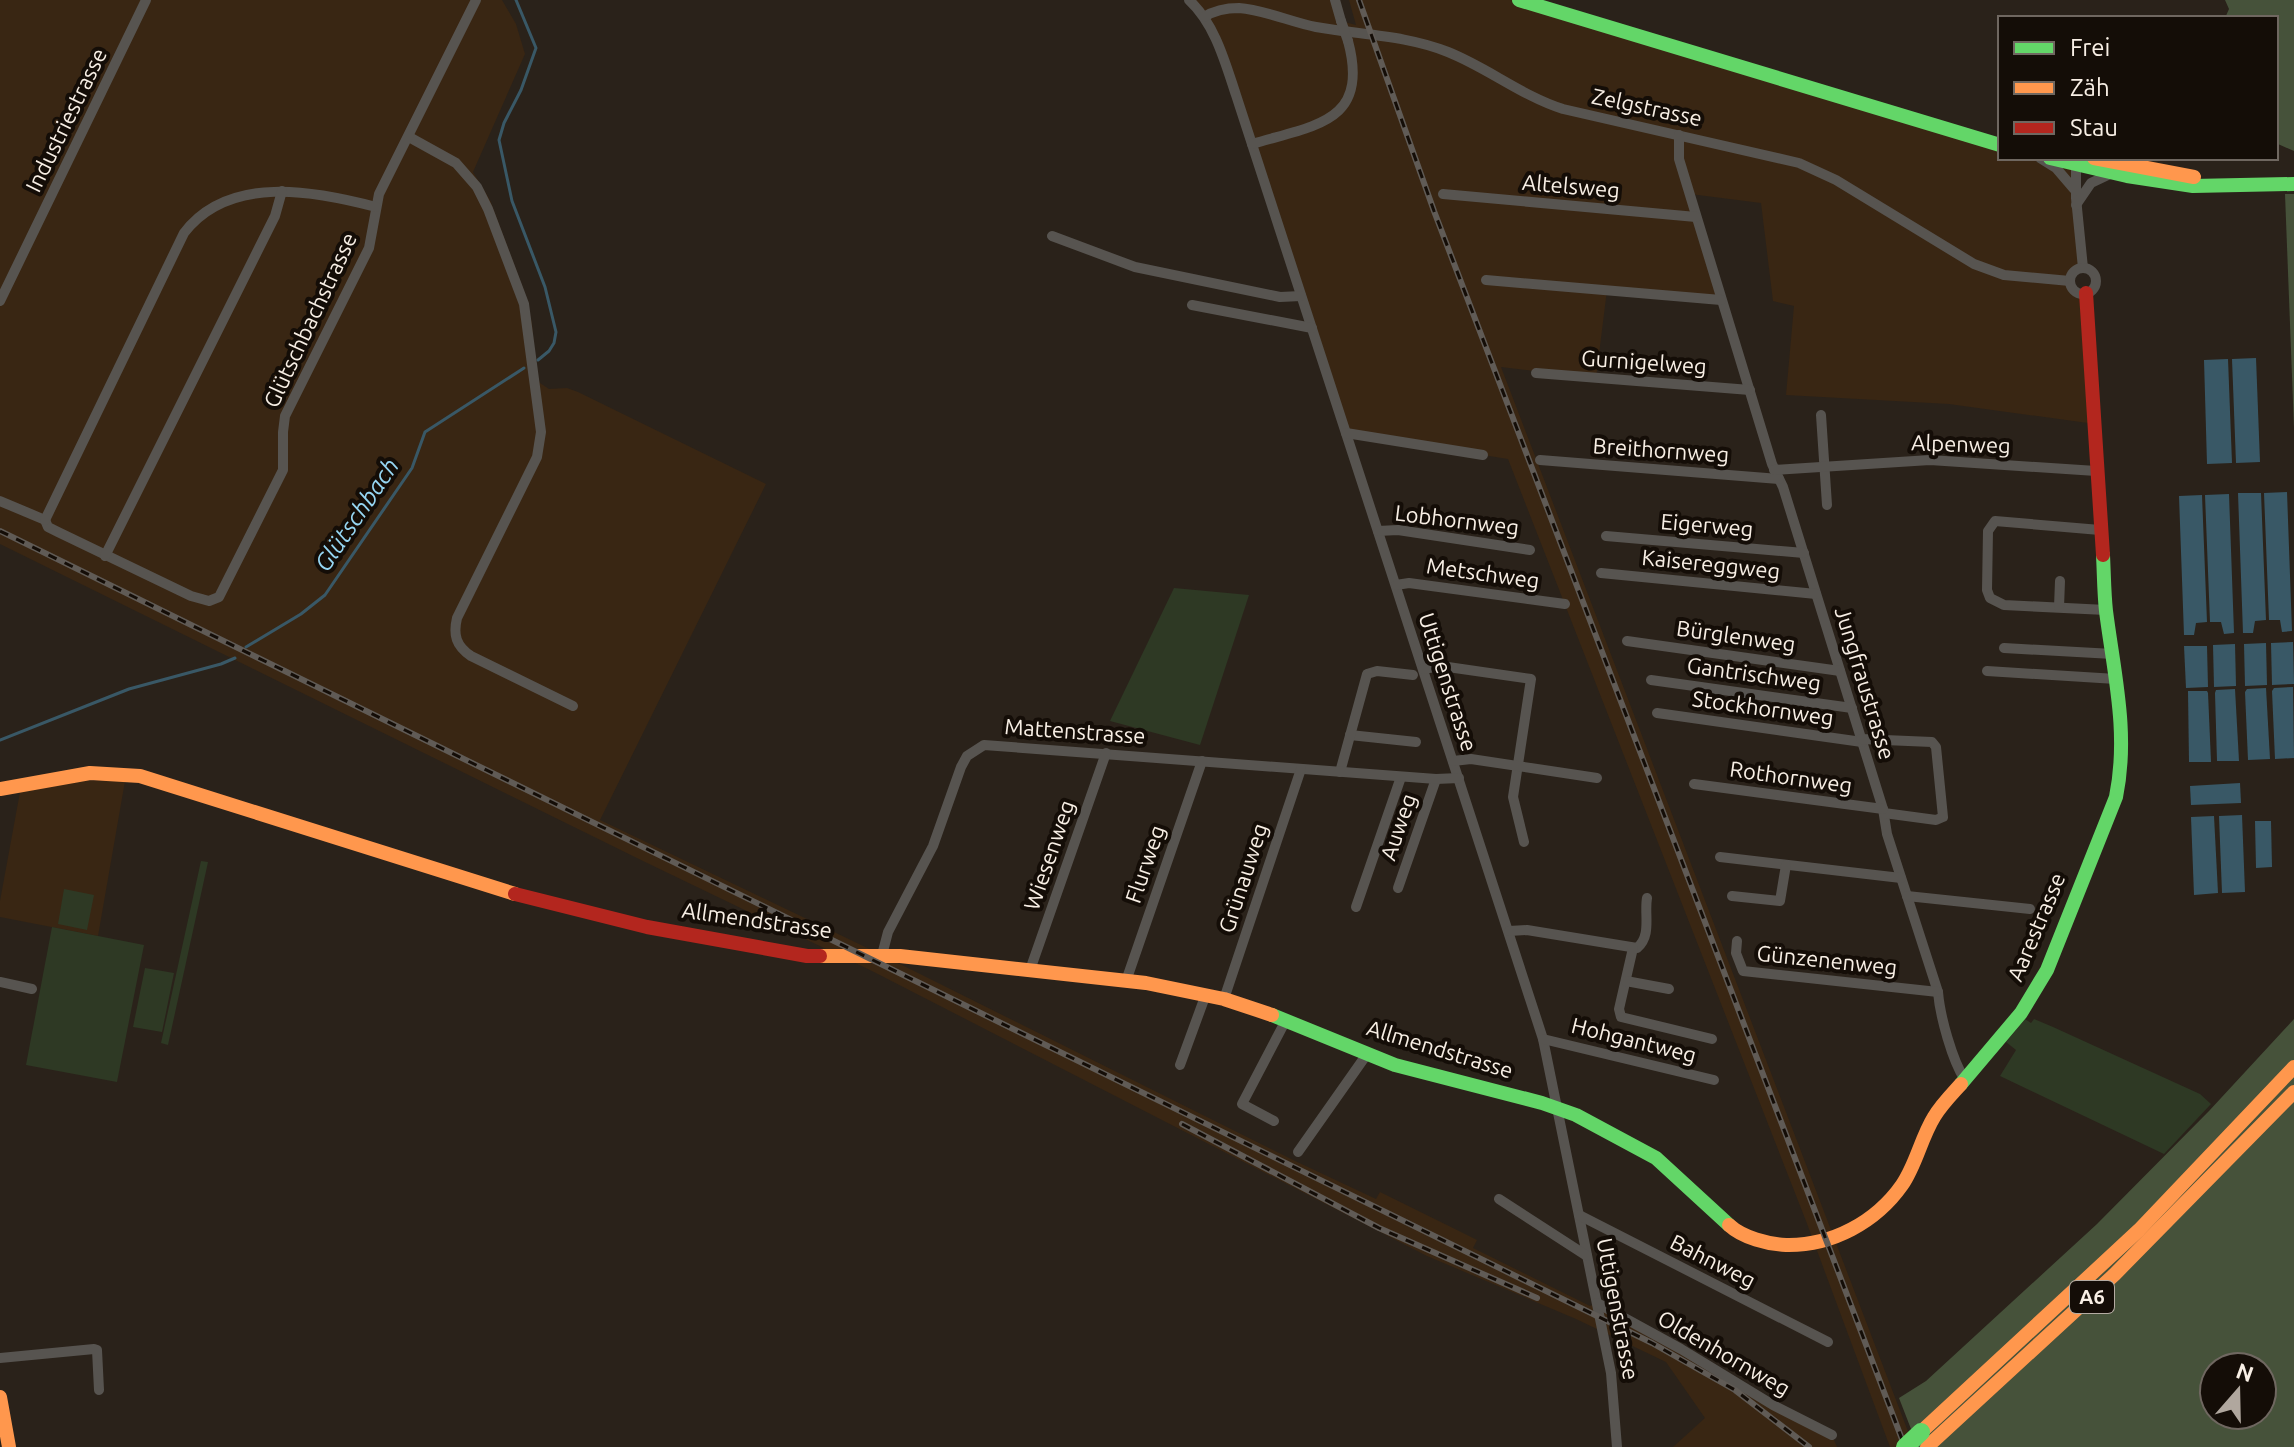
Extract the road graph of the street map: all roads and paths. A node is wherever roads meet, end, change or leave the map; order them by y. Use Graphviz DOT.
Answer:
graph roads {
  1 [pos="146,0"];
  2 [pos="476,0"];
  3 [pos="1189,0"];
  4 [pos="1335,0"];
  5 [pos="1519,0"];
  6 [pos="1204,17"];
  7 [pos="1923,120"];
  8 [pos="1679,135"];
  9 [pos="1998,135"];
  10 [pos="409,137"];
  11 [pos="1252,144"];
  12 [pos="1998,144"];
  13 [pos="2043,160"];
  14 [pos="2105,160"];
  15 [pos="2076,161"];
  16 [pos="2112,173"];
  17 [pos="2294,184"];
  18 [pos="2238,185"];
  19 [pos="282,191"];
  20 [pos="2075,191"];
  21 [pos="1443,194"];
  22 [pos="2076,205"];
  23 [pos="376,207"];
  24 [pos="1696,217"];
  25 [pos="1052,236"];
  26 [pos="2083,268"];
  27 [pos="1486,280"];
  28 [pos="2070,281"];
  29 [pos="2086,293"];
  30 [pos="1301,296"];
  31 [pos="1721,300"];
  32 [pos="0,301"];
  33 [pos="1192,305"];
  34 [pos="1312,328"];
  35 [pos="1536,373"];
  36 [pos="1750,390"];
  37 [pos="1821,415"];
  38 [pos="1346,433"];
  39 [pos="1483,455"];
  40 [pos="1540,460"];
  41 [pos="1825,467"];
  42 [pos="2096,471"];
  43 [pos="1777,475"];
  44 [pos="0,501"];
  45 [pos="1827,505"];
  46 [pos="45,520"];
  47 [pos="2100,530"];
  48 [pos="1378,531"];
  49 [pos="1606,536"];
  50 [pos="1530,550"];
  51 [pos="1804,553"];
  52 [pos="105,556"];
  53 [pos="1601,573"];
  54 [pos="2060,581"];
  55 [pos="1396,585"];
  56 [pos="1816,594"];
  57 [pos="1565,604"];
  58 [pos="2059,607"];
  59 [pos="2106,610"];
  60 [pos="1627,641"];
  61 [pos="2004,648"];
  62 [pos="2113,654"];
  63 [pos="1840,671"];
  64 [pos="1987,671"];
  65 [pos="1418,672"];
  66 [pos="2116,679"];
  67 [pos="1651,680"];
  68 [pos="573,706"];
  69 [pos="1852,708"];
  70 [pos="1657,713"];
  71 [pos="1350,735"];
  72 [pos="1862,741"];
  73 [pos="1416,742"];
  74 [pos="1106,753"];
  75 [pos="1202,761"];
  76 [pos="1453,761"];
  77 [pos="1518,766"];
  78 [pos="1301,769"];
  79 [pos="1340,772"];
  80 [pos="1401,777"];
  81 [pos="1459,778"];
  82 [pos="1597,778"];
  83 [pos="1436,779"];
  84 [pos="1694,784"];
  85 [pos="0,789"];
  86 [pos="1883,811"];
  87 [pos="1524,842"];
  88 [pos="1720,857"];
  89 [pos="1786,865"];
  90 [pos="1901,878"];
  91 [pos="1398,888"];
  92 [pos="1732,896"];
  93 [pos="1907,896"];
  94 [pos="1647,898"];
  95 [pos="1356,907"];
  96 [pos="2030,909"];
  97 [pos="1509,931"];
  98 [pos="1737,941"];
  99 [pos="1633,948"];
  100 [pos="882,955"];
  101 [pos="1030,970"];
  102 [pos="1126,981"];
  103 [pos="1626,981"];
  104 [pos="0,982"];
  105 [pos="32,989"];
  106 [pos="1669,989"];
  107 [pos="1938,992"];
  108 [pos="1215,997"];
  109 [pos="1286,1020"];
  110 [pos="1543,1039"];
  111 [pos="1712,1039"];
  112 [pos="1367,1054"];
  113 [pos="1180,1065"];
  114 [pos="2294,1067"];
  115 [pos="1714,1080"];
  116 [pos="1965,1080"];
  117 [pos="2294,1092"];
  118 [pos="1558,1108"];
  119 [pos="1274,1121"];
  120 [pos="1298,1152"];
  121 [pos="1499,1199"];
  122 [pos="1579,1215"];
  123 [pos="1587,1256"];
  124 [pos="1597,1303"];
  125 [pos="1828,1342"];
  126 [pos="0,1358"];
  127 [pos="99,1390"];
  128 [pos="0,1400"];
  129 [pos="1832,1435"];
  130 [pos="1924,1440"];
  131 [pos="9,1447"];
  132 [pos="1617,1447"];
  133 [pos="1905,1447"];
  1 -- 32 [label="street, Industriestrasse"];
  2 -- 10 [label="street, Glütschbachstrasse"];
  3 -- 6 [label="street"];
  4 -- 11 [label="street, bridge"];
  5 -- 7 [label="main road"];
  6 -- 8 [label="street, Zelgstrasse"];
  6 -- 11 [label="street"];
  7 -- 9 [label="main road"];
  7 -- 12 [label="main road"];
  8 -- 24 [label="street, Jungfraustrasse"];
  8 -- 28 [label="street, Zelgstrasse"];
  10 -- 23 [label="street, Glütschbachstrasse"];
  10 -- 68 [label="street"];
  11 -- 30 [label="street, Uttigenstrasse"];
  13 -- 20 [label="street"];
  14 -- 18 [label="main road"];
  15 -- 16 [label="main road"];
  15 -- 20 [label="street"];
  16 -- 18 [label="main road"];
  16 -- 22 [label="street"];
  17 -- 18 [label="main road"];
  19 -- 23 [label="street, Glütschbachstrasse"];
  19 -- 46 [label="street, Glütschbachstrasse"];
  19 -- 52 [label="street"];
  20 -- 22 [label="street"];
  21 -- 24 [label="street, Altelsweg"];
  22 -- 26 [label="street"];
  23 -- 52 [label="street, Glütschbachstrasse"];
  24 -- 31 [label="street, Jungfraustrasse"];
  25 -- 30 [label="street"];
  26 -- 28 [label="street"];
  26 -- 29 [label="street"];
  27 -- 31 [label="street"];
  28 -- 29 [label="street"];
  29 -- 42 [label="main road, Aarestrasse"];
  30 -- 34 [label="street, Uttigenstrasse"];
  31 -- 36 [label="street, Jungfraustrasse"];
  33 -- 34 [label="street"];
  34 -- 38 [label="street, Uttigenstrasse"];
  35 -- 36 [label="street, Gurnigelweg"];
  36 -- 43 [label="street, Jungfraustrasse"];
  37 -- 41 [label="street"];
  38 -- 39 [label="street"];
  38 -- 48 [label="street, Uttigenstrasse"];
  40 -- 43 [label="street, Breithornweg"];
  41 -- 42 [label="street, Alpenweg"];
  41 -- 43 [label="street, Alpenweg"];
  41 -- 45 [label="street"];
  42 -- 47 [label="main road, Aarestrasse"];
  43 -- 51 [label="street, Jungfraustrasse"];
  44 -- 46 [label="street, Glütschbachstrasse"];
  46 -- 52 [label="street, Glütschbachstrasse"];
  47 -- 58 [label="street"];
  47 -- 59 [label="main road, Aarestrasse"];
  48 -- 50 [label="street, Lobhornweg"];
  48 -- 55 [label="street, Uttigenstrasse"];
  49 -- 51 [label="street, Eigerweg"];
  51 -- 56 [label="street, Jungfraustrasse"];
  53 -- 56 [label="street, Kaisereggweg"];
  54 -- 58 [label="street"];
  55 -- 57 [label="street, Metschweg"];
  55 -- 65 [label="street, Uttigenstrasse"];
  56 -- 63 [label="street, Jungfraustrasse"];
  58 -- 59 [label="street"];
  59 -- 62 [label="main road, Aarestrasse"];
  60 -- 63 [label="street, Bürglenweg"];
  61 -- 62 [label="street"];
  62 -- 66 [label="main road, Aarestrasse"];
  63 -- 69 [label="street, Jungfraustrasse"];
  64 -- 66 [label="street"];
  65 -- 71 [label="street"];
  65 -- 76 [label="street, Uttigenstrasse"];
  65 -- 77 [label="street"];
  66 -- 116 [label="main road, Aarestrasse"];
  67 -- 69 [label="street, Gantrischweg"];
  69 -- 72 [label="street, Jungfraustrasse"];
  70 -- 72 [label="street, Stockhornweg"];
  71 -- 73 [label="street"];
  71 -- 79 [label="street"];
  72 -- 86 [label="street, Jungfraustrasse"];
  72 -- 86 [label="street, Stockhornweg"];
  74 -- 75 [label="street, Mattenstrasse"];
  74 -- 100 [label="street, Mattenstrasse"];
  74 -- 101 [label="street, Wiesenweg"];
  75 -- 78 [label="street, Mattenstrasse"];
  75 -- 102 [label="street, Flurweg"];
  76 -- 77 [label="street"];
  76 -- 81 [label="street, Uttigenstrasse"];
  77 -- 82 [label="street"];
  77 -- 87 [label="street"];
  78 -- 79 [label="street, Mattenstrasse"];
  78 -- 108 [label="street, Grünauweg"];
  79 -- 80 [label="street, Mattenstrasse"];
  80 -- 83 [label="street, Mattenstrasse"];
  80 -- 95 [label="street"];
  81 -- 83 [label="street, Mattenstrasse"];
  81 -- 97 [label="street, Uttigenstrasse"];
  83 -- 91 [label="street, Auweg"];
  84 -- 86 [label="street, Rothornweg"];
  85 -- 100 [label="main road, Allmendstrasse"];
  86 -- 90 [label="street, Jungfraustrasse"];
  88 -- 89 [label="street"];
  89 -- 90 [label="street"];
  89 -- 92 [label="street"];
  90 -- 93 [label="street, Jungfraustrasse"];
  93 -- 96 [label="street"];
  93 -- 107 [label="street, Jungfraustrasse"];
  94 -- 99 [label="street"];
  97 -- 99 [label="street"];
  97 -- 110 [label="street, Uttigenstrasse"];
  98 -- 107 [label="street, Günzenenweg"];
  99 -- 103 [label="street"];
  100 -- 101 [label="main road, Allmendstrasse"];
  101 -- 102 [label="main road, Allmendstrasse"];
  102 -- 108 [label="main road, Allmendstrasse"];
  103 -- 106 [label="street"];
  103 -- 111 [label="street"];
  104 -- 105 [label="street"];
  107 -- 116 [label="street, Jungfraustrasse"];
  108 -- 109 [label="main road, Allmendstrasse"];
  108 -- 113 [label="street, Grünauweg"];
  109 -- 112 [label="main road, Allmendstrasse"];
  109 -- 119 [label="street"];
  110 -- 115 [label="street, Hohgantweg"];
  110 -- 118 [label="street, Uttigenstrasse"];
  112 -- 118 [label="main road, Allmendstrasse"];
  112 -- 120 [label="street"];
  114 -- 130 [label="main road, A6"];
  116 -- 118 [label="main road, Aarestrasse"];
  117 -- 130 [label="main road, A6"];
  118 -- 122 [label="street, Uttigenstrasse"];
  121 -- 123 [label="street"];
  122 -- 123 [label="street, Uttigenstrasse"];
  122 -- 125 [label="street, Bahnweg"];
  123 -- 124 [label="street, Uttigenstrasse"];
  124 -- 129 [label="street, Oldenhornweg"];
  124 -- 132 [label="street, Uttigenstrasse"];
  126 -- 127 [label="street"];
  128 -- 131 [label="main road"];
  130 -- 133 [label="main road, A6, bridge"];
}
